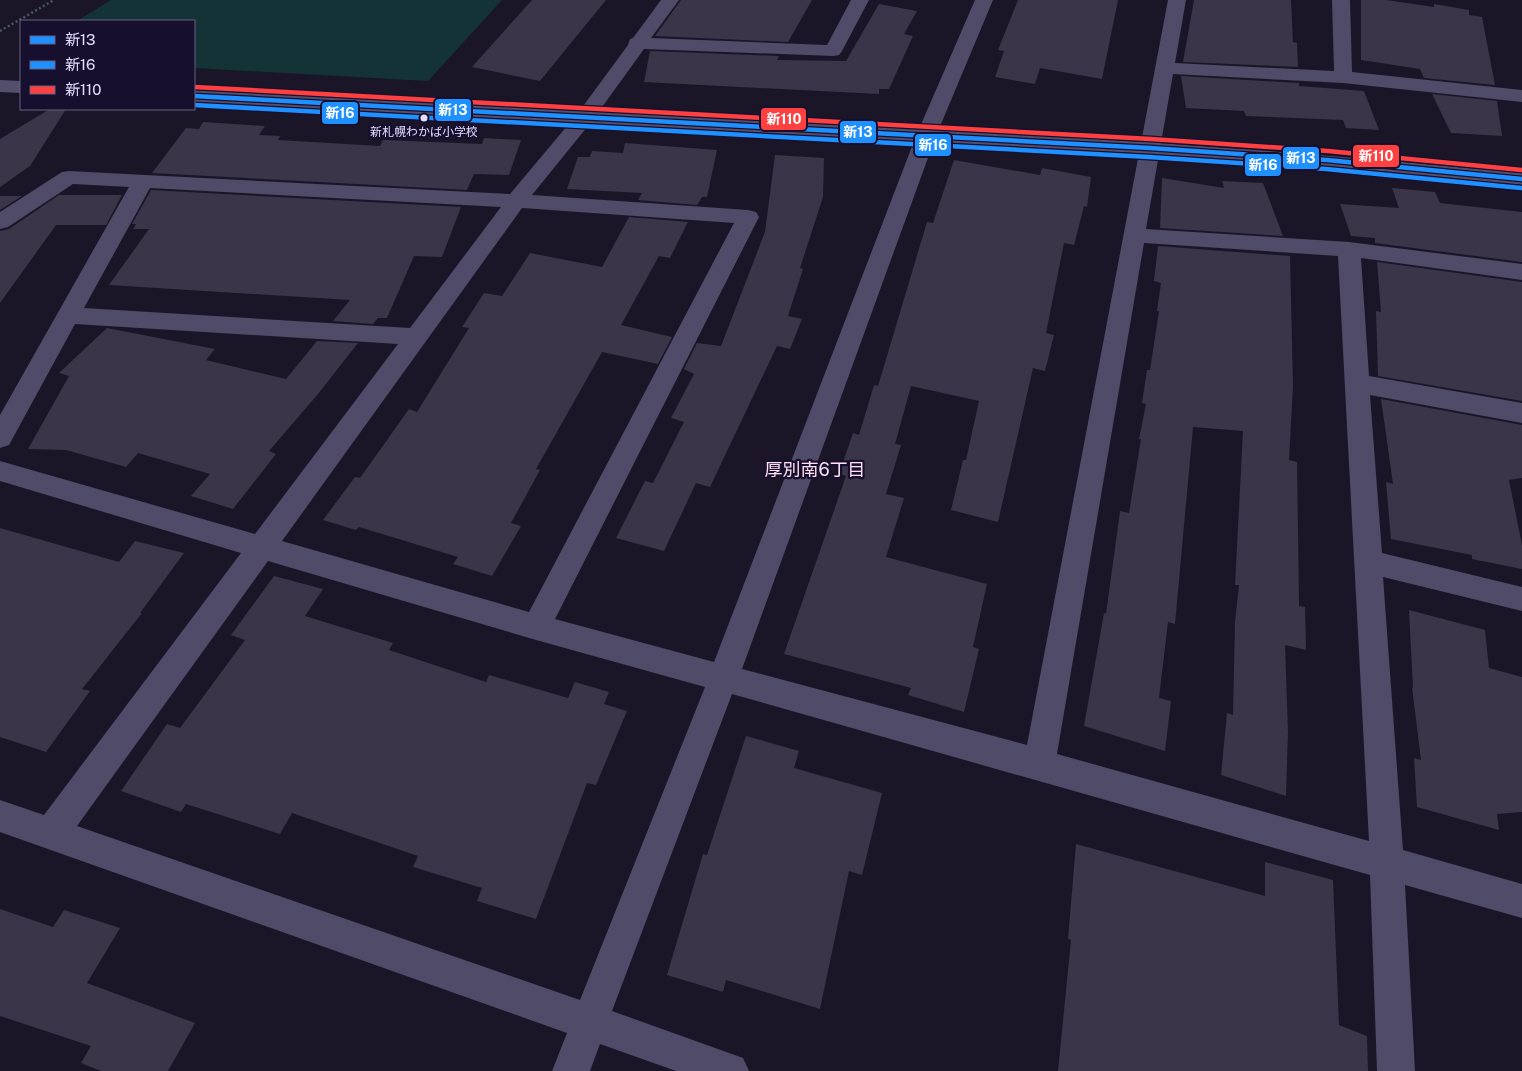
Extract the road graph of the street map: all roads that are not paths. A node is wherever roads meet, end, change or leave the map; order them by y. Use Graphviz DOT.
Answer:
graph roads {
  1 [pos="670,0"];
  2 [pos="860,0"];
  3 [pos="984,0"];
  4 [pos="1177,0"];
  5 [pos="1341,0"];
  6 [pos="636,43"];
  7 [pos="1165,68"];
  8 [pos="1342,77"];
  9 [pos="0,86"];
  10 [pos="20,87"];
  11 [pos="195,96"];
  12 [pos="1522,96"];
  13 [pos="585,117"];
  14 [pos="926,136"];
  15 [pos="1150,148"];
  16 [pos="1522,179"];
  17 [pos="143,181"];
  18 [pos="516,200"];
  19 [pos="0,222"];
  20 [pos="1134,235"];
  21 [pos="1349,250"];
  22 [pos="1522,272"];
  23 [pos="68,315"];
  24 [pos="417,337"];
  25 [pos="1356,384"];
  26 [pos="1522,413"];
  27 [pos="0,438"];
  28 [pos="0,470"];
  29 [pos="262,546"];
  30 [pos="1369,562"];
  31 [pos="1522,599"];
  32 [pos="536,627"];
  33 [pos="722,679"];
  34 [pos="1039,764"];
  35 [pos="0,816"];
  36 [pos="50,835"];
  37 [pos="1388,864"];
  38 [pos="1522,901"];
  39 [pos="590,1022"];
  40 [pos="571,1071"];
  41 [pos="730,1071"];
  42 [pos="1396,1071"];
  1 -- 6 [label="street"];
  2 -- 6 [label="street"];
  3 -- 14 [label="street"];
  4 -- 7 [label="street"];
  5 -- 8 [label="street"];
  6 -- 13 [label="street"];
  7 -- 8 [label="street"];
  7 -- 15 [label="street"];
  8 -- 12 [label="street"];
  9 -- 10 [label="street"];
  11 -- 13 [label="street"];
  13 -- 14 [label="street"];
  13 -- 18 [label="street"];
  14 -- 15 [label="street"];
  14 -- 33 [label="street"];
  15 -- 16 [label="street"];
  15 -- 20 [label="street"];
  17 -- 18 [label="street"];
  17 -- 19 [label="street"];
  17 -- 23 [label="street"];
  18 -- 24 [label="street"];
  18 -- 32 [label="street"];
  20 -- 21 [label="street"];
  20 -- 34 [label="street"];
  21 -- 22 [label="street"];
  21 -- 25 [label="street"];
  23 -- 24 [label="street"];
  23 -- 27 [label="street"];
  24 -- 29 [label="street"];
  25 -- 26 [label="street"];
  25 -- 30 [label="street"];
  28 -- 29 [label="street"];
  29 -- 32 [label="street"];
  29 -- 36 [label="street"];
  30 -- 31 [label="street"];
  30 -- 37 [label="street"];
  32 -- 33 [label="street"];
  33 -- 34 [label="street"];
  33 -- 39 [label="street"];
  34 -- 37 [label="street"];
  35 -- 36 [label="street"];
  36 -- 39 [label="street"];
  37 -- 38 [label="street"];
  37 -- 42 [label="street"];
  39 -- 40 [label="street"];
  39 -- 41 [label="street"];
}
